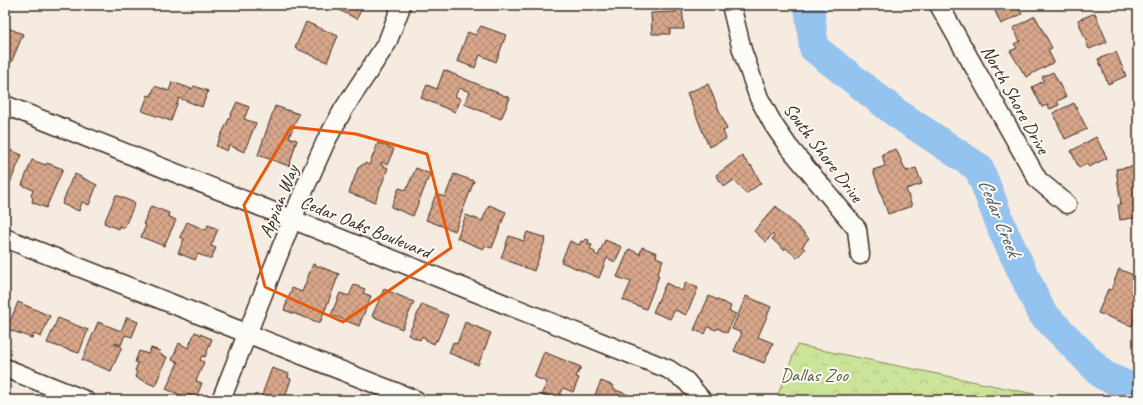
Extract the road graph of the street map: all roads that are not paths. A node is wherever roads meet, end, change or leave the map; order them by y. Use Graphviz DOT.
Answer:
graph roads {
  1 [pos="401,5"];
  2 [pos="731,5"];
  3 [pos="939,5"];
  4 [pos="5,105"];
  5 [pos="1067,204"];
  6 [pos="292,219"];
  7 [pos="5,238"];
  8 [pos="860,255"];
  9 [pos="248,333"];
  10 [pos="5,368"];
  11 [pos="85,400"];
  12 [pos="221,400"];
  13 [pos="416,400"];
  14 [pos="702,400"];
  1 -- 6 [label="street, Appian Way"];
  2 -- 8 [label="street, South Shore Drive"];
  3 -- 5 [label="street, North Shore Drive"];
  4 -- 6 [label="street, Cedar Oaks Boulevard"];
  6 -- 9 [label="street, Appian Way"];
  6 -- 14 [label="street, Cedar Oaks Boulevard"];
  7 -- 9 [label="street"];
  9 -- 12 [label="street, Appian Way"];
  9 -- 13 [label="street"];
  10 -- 11 [label="street"];
}
